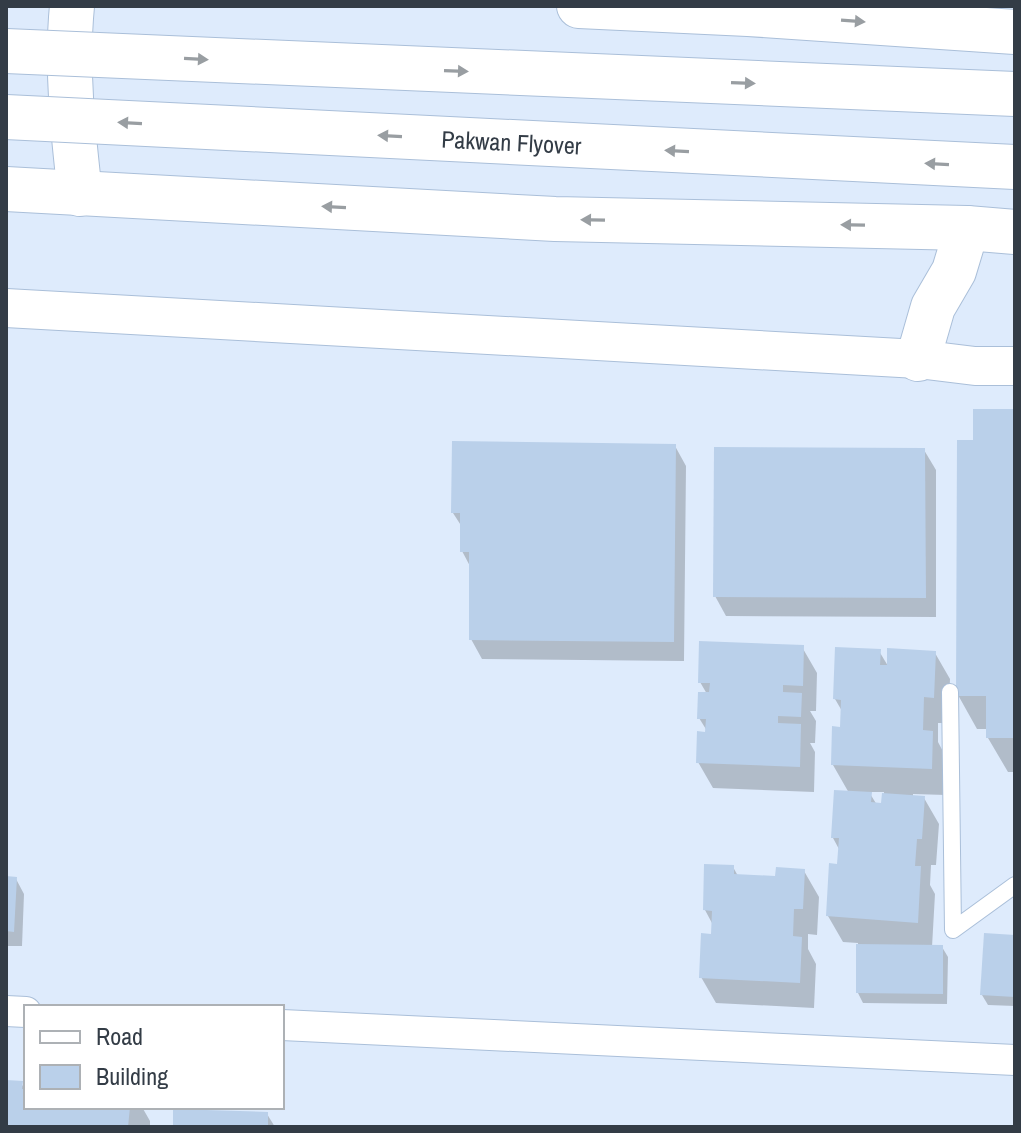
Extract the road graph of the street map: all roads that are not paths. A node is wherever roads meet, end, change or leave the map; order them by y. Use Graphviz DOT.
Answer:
graph roads {
  1 [pos="72,6"];
  2 [pos="579,6"];
  3 [pos="664,8"];
  4 [pos="1015,32"];
  5 [pos="6,51"];
  6 [pos="1015,94"];
  7 [pos="6,117"];
  8 [pos="1015,167"];
  9 [pos="6,189"];
  10 [pos="80,194"];
  11 [pos="967,228"];
  12 [pos="1015,232"];
  13 [pos="6,308"];
  14 [pos="918,359"];
  15 [pos="1015,366"];
  16 [pos="950,692"];
  17 [pos="1015,885"];
  18 [pos="284,1025"];
  19 [pos="1015,1060"];
  1 -- 10 [label="main road"];
  2 -- 3 [label="main road"];
  3 -- 4 [label="main road, one-way"];
  5 -- 6 [label="main road, one-way, bridge"];
  8 -- 7 [label="main road, Pakwan Flyover, one-way, bridge"];
  9 -- 10 [label="main road"];
  11 -- 10 [label="main road, one-way"];
  11 -- 12 [label="main road"];
  11 -- 14 [label="main road"];
  13 -- 14 [label="street"];
  14 -- 15 [label="street"];
  16 -- 17 [label="lane"];
  18 -- 19 [label="street"];
}
